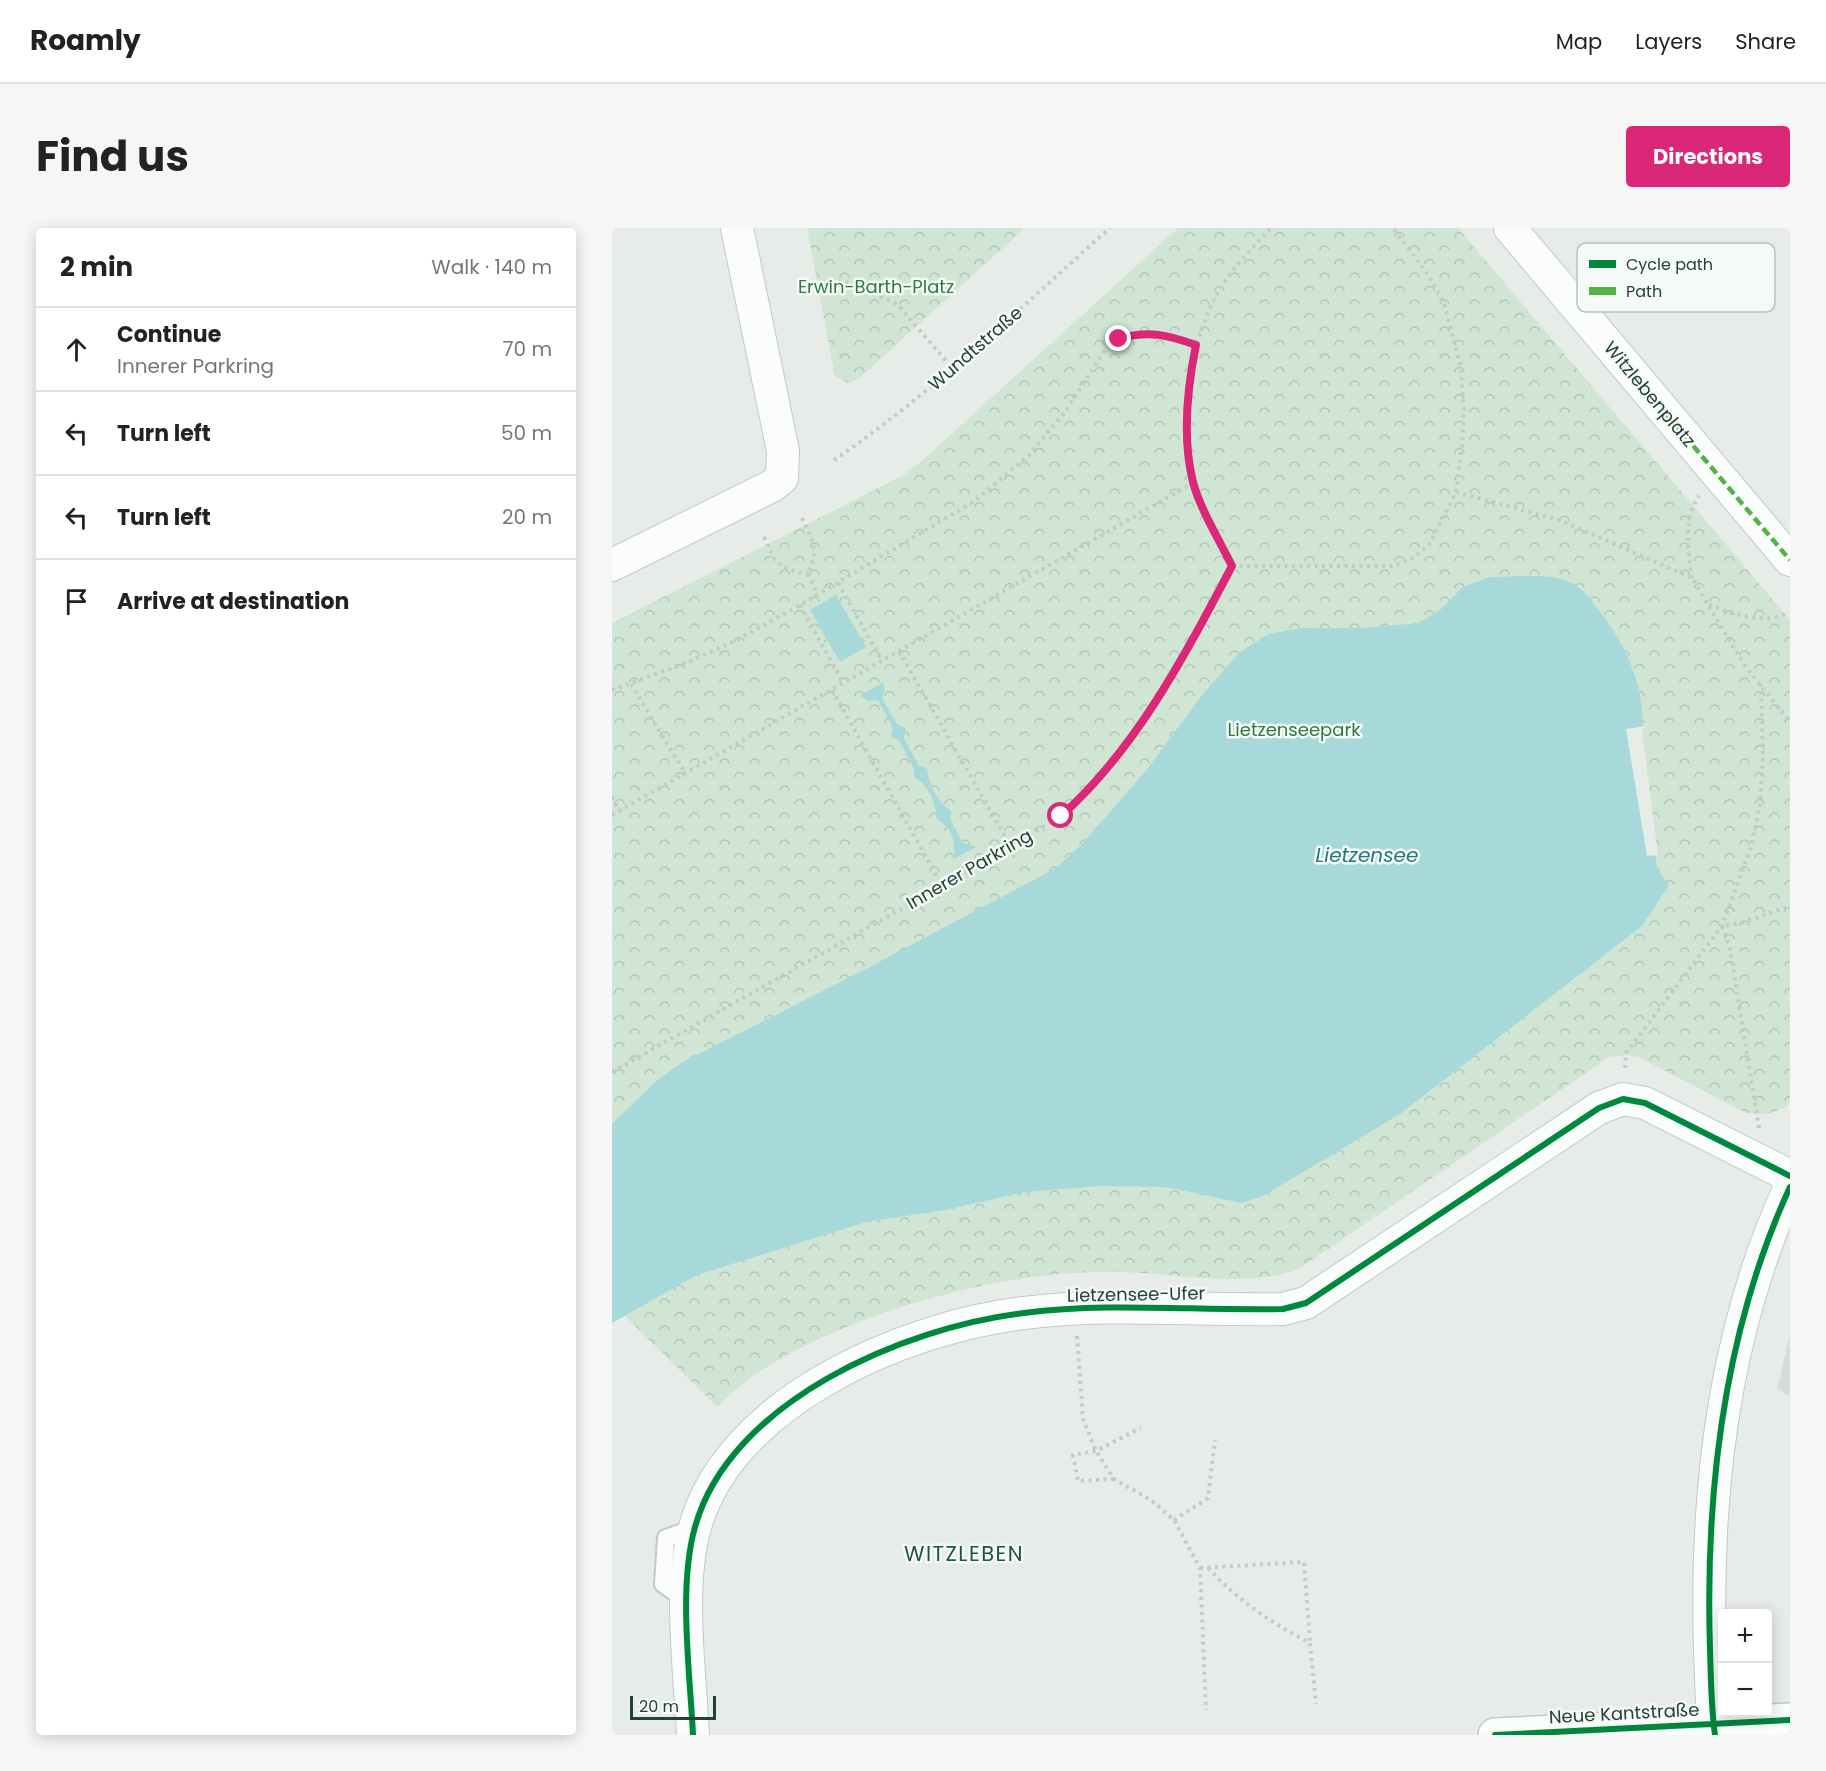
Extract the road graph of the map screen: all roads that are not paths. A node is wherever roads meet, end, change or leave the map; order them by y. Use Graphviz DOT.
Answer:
graph roads {
  1 [pos="737,228"];
  2 [pos="1510,228"];
  3 [pos="1577,308"];
  4 [pos="1581,312"];
  5 [pos="1790,560"];
  6 [pos="612,565"];
  7 [pos="1790,1176"];
  8 [pos="1790,1187"];
  9 [pos="1790,1720"];
  10 [pos="1714,1729"];
  11 [pos="693,1735"];
  12 [pos="1495,1735"];
  1 -- 6 [label="street"];
  2 -- 3 [label="street, Witzlebenplatz"];
  4 -- 5 [label="street, Witzlebenplatz"];
  7 -- 11 [label="street, Lietzensee-Ufer"];
  8 -- 10 [label="street"];
  9 -- 10 [label="main road, Neue Kantstraße"];
  10 -- 12 [label="main road, Neue Kantstraße"];
}
